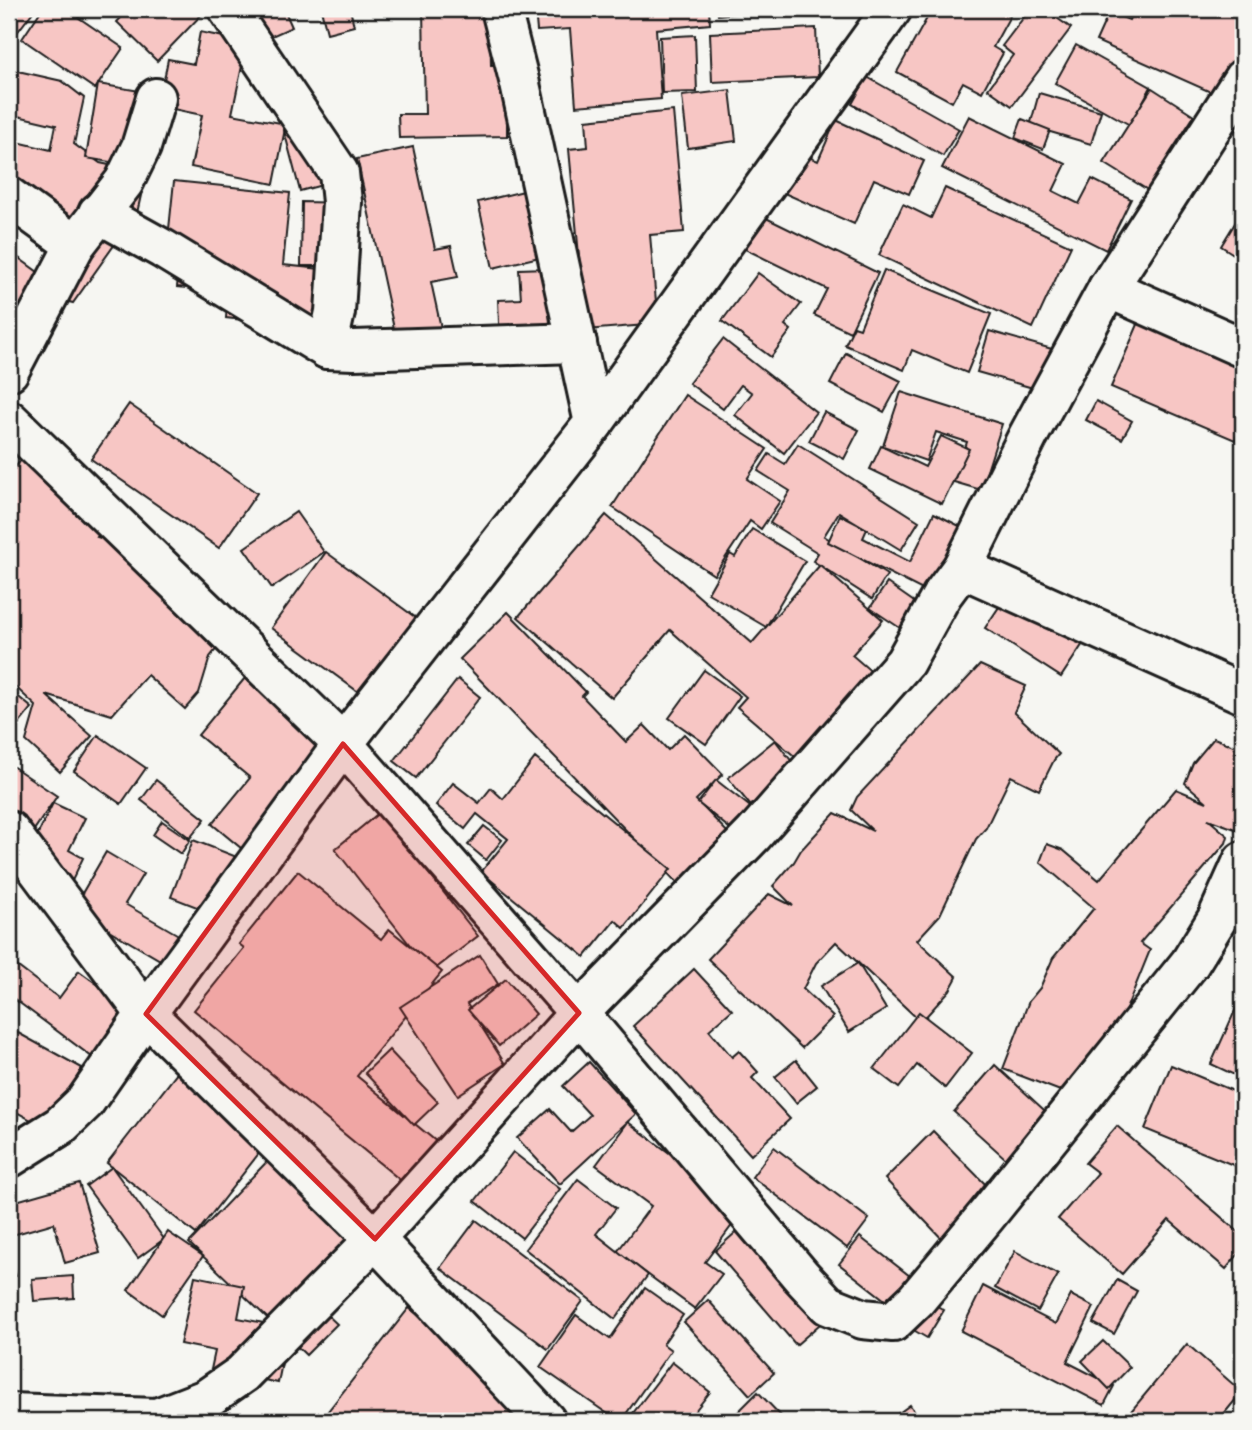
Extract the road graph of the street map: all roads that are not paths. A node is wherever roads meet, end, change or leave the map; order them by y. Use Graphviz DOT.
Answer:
graph roads {
  1 [pos="228,9"];
  2 [pos="501,9"];
  3 [pos="892,9"];
  4 [pos="1243,79"];
  5 [pos="156,97"];
  6 [pos="9,197"];
  7 [pos="98,213"];
  8 [pos="75,245"];
  9 [pos="1108,288"];
  10 [pos="578,343"];
  11 [pos="1243,348"];
  12 [pos="327,349"];
  13 [pos="9,371"];
  14 [pos="9,420"];
  15 [pos="594,423"];
  16 [pos="961,568"];
  17 [pos="1243,694"];
  18 [pos="343,744"];
  19 [pos="9,831"];
  20 [pos="1243,861"];
  21 [pos="579,1013"];
  22 [pos="146,1014"];
  23 [pos="9,1158"];
  24 [pos="374,1239"];
  25 [pos="9,1413"];
  26 [pos="545,1421"];
  1 -- 12 [label="street"];
  2 -- 10 [label="street"];
  3 -- 15 [label="street"];
  4 -- 9 [label="street"];
  5 -- 7 [label="street"];
  6 -- 8 [label="street"];
  7 -- 8 [label="street"];
  7 -- 12 [label="street"];
  8 -- 13 [label="street"];
  9 -- 11 [label="street"];
  9 -- 16 [label="street"];
  10 -- 12 [label="street"];
  10 -- 15 [label="street"];
  14 -- 18 [label="street"];
  15 -- 18 [label="street"];
  16 -- 17 [label="street"];
  16 -- 21 [label="street"];
  18 -- 21 [label="street"];
  18 -- 22 [label="street"];
  19 -- 22 [label="street"];
  20 -- 21 [label="street"];
  21 -- 24 [label="street"];
  22 -- 23 [label="street"];
  22 -- 24 [label="street"];
  24 -- 25 [label="street"];
  24 -- 26 [label="street"];
}
